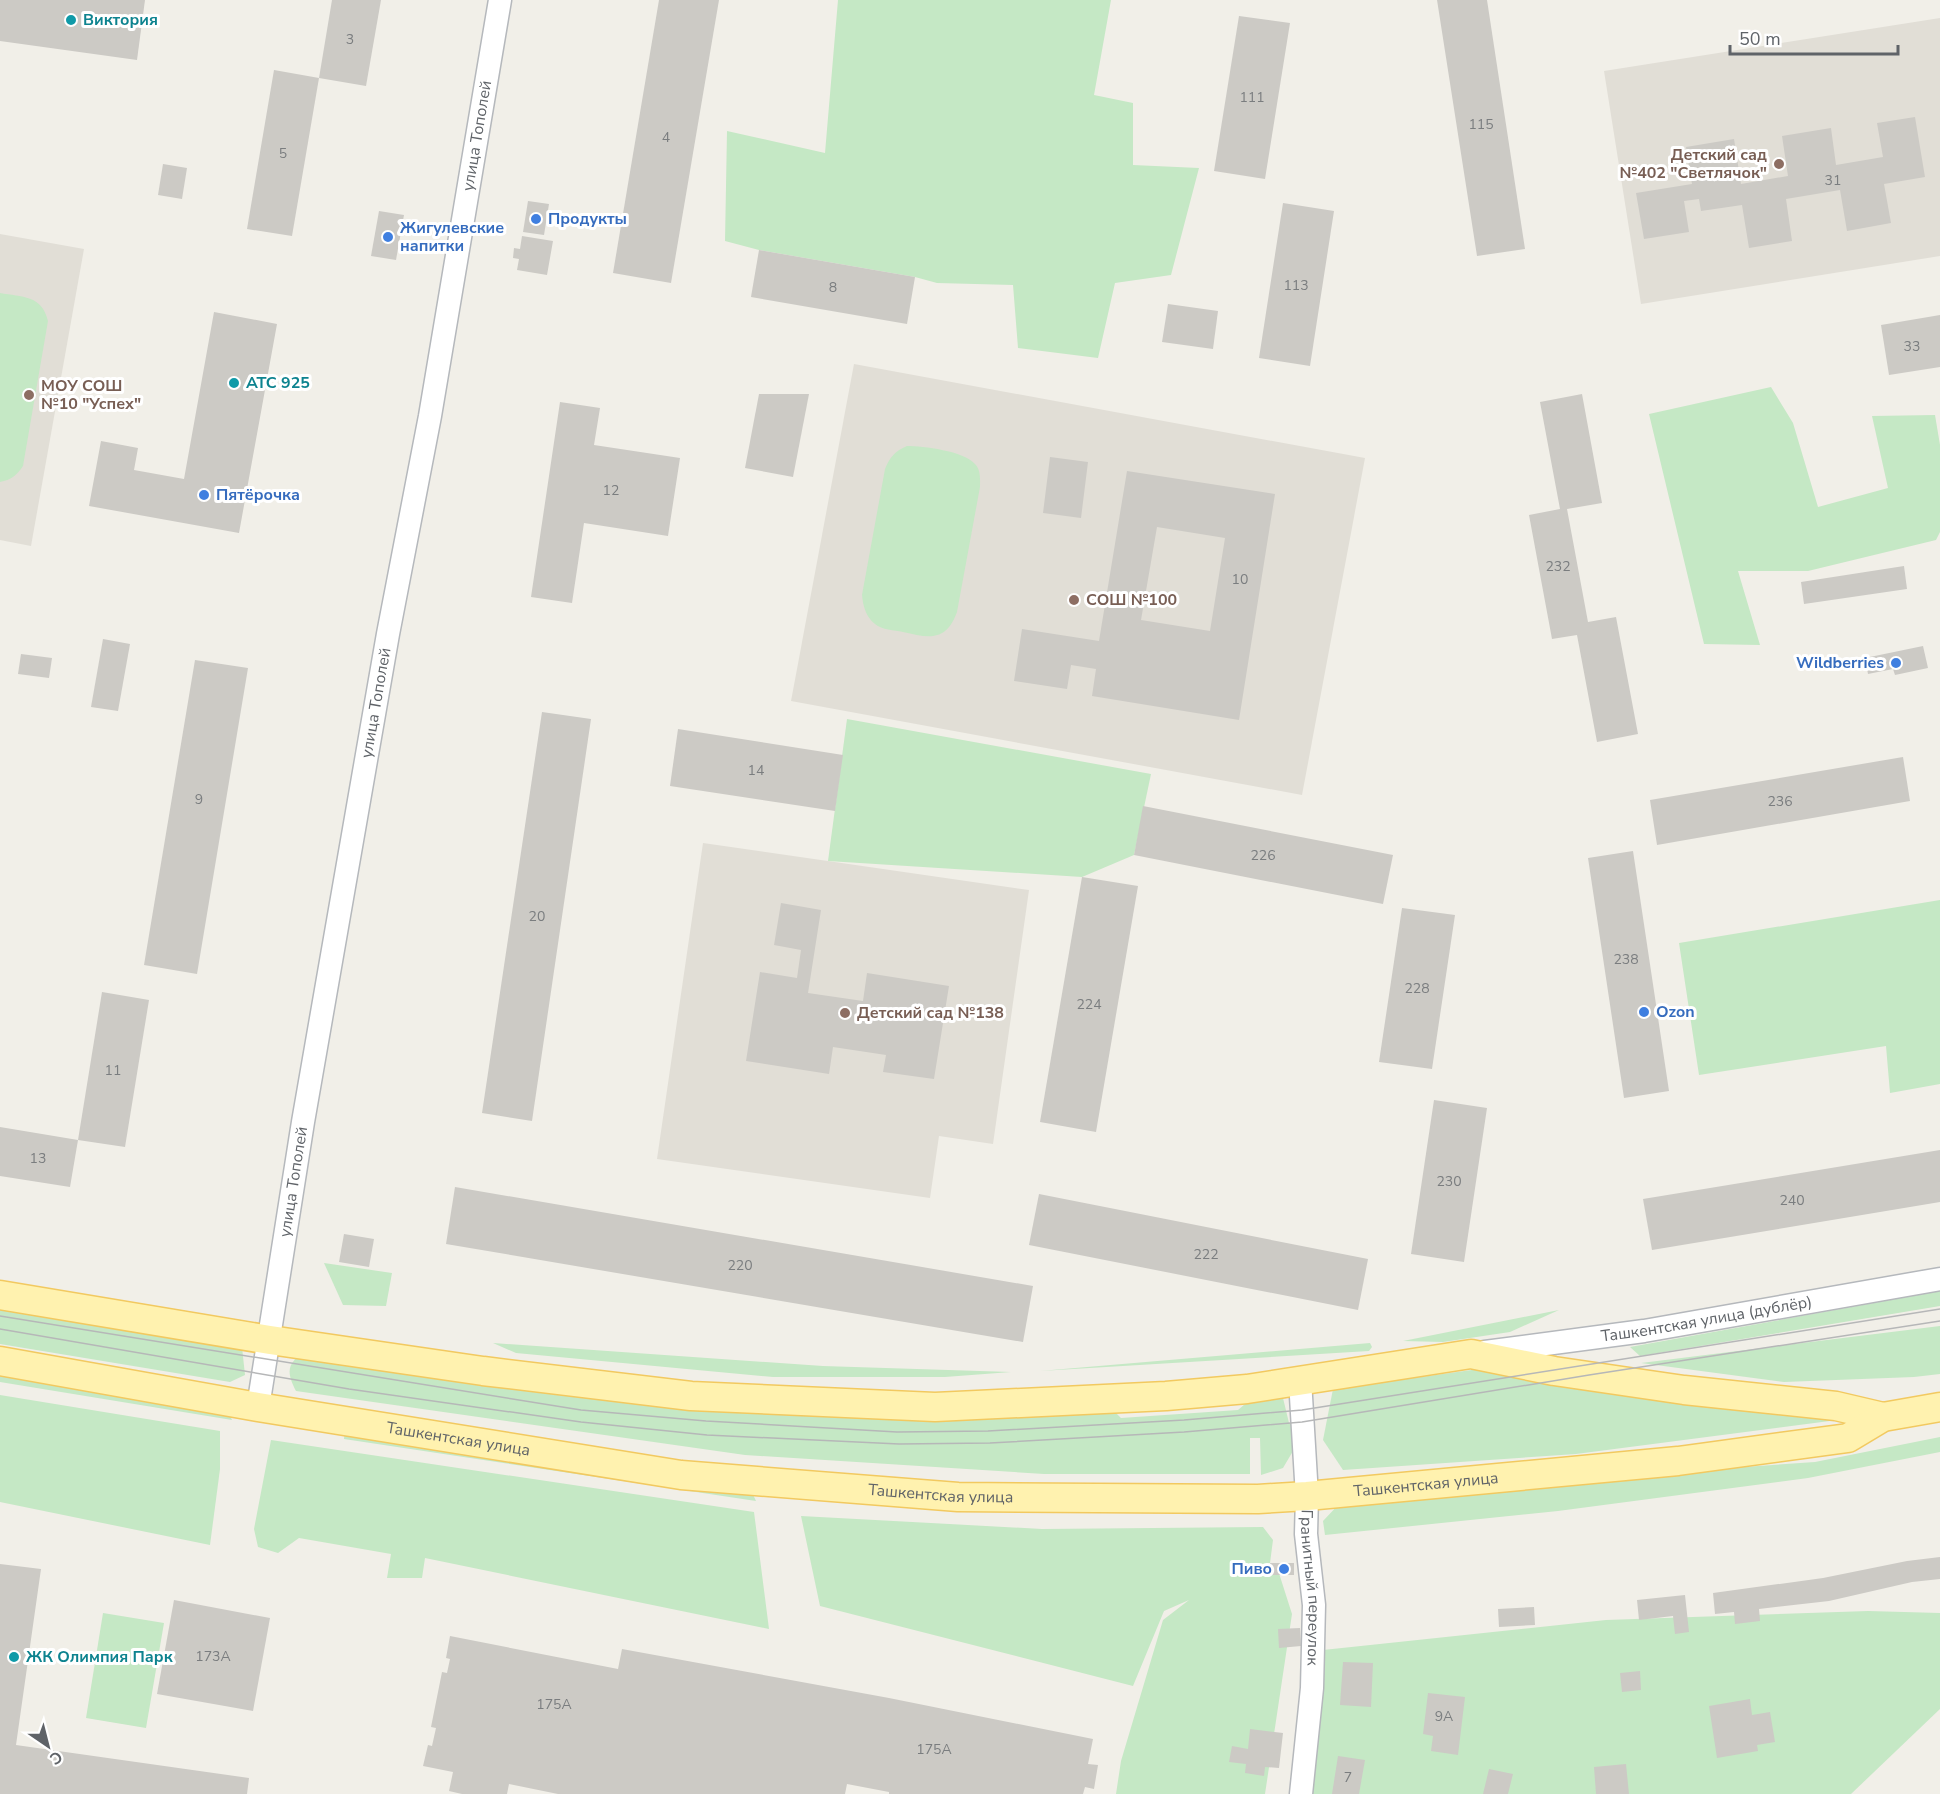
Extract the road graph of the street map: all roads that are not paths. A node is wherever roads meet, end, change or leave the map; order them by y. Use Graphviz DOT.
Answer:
graph roads {
  1 [pos="500,0"];
  2 [pos="1940,1279"];
  3 [pos="0,1295"];
  4 [pos="270,1340"];
  5 [pos="1471,1354"];
  6 [pos="0,1361"];
  7 [pos="1300,1380"];
  8 [pos="258,1407"];
  9 [pos="1940,1407"];
  10 [pos="1883,1417"];
  11 [pos="1307,1496"];
  12 [pos="1301,1794"];
  1 -- 4 [label="street, улица Тополей"];
  2 -- 5 [label="street, Ташкентская улица (дублёр)"];
  3 -- 4 [label="main road, Ташкентская улица"];
  4 -- 7 [label="main road, Ташкентская улица"];
  4 -- 8 [label="street, улица Тополей"];
  5 -- 7 [label="main road, Ташкентская улица"];
  5 -- 10 [label="main road, Ташкентская улица"];
  6 -- 8 [label="main road, Ташкентская улица"];
  7 -- 11 [label="street, Гранитный переулок"];
  8 -- 11 [label="main road, Ташкентская улица"];
  9 -- 10 [label="main road, Ташкентская улица"];
  10 -- 11 [label="main road, Ташкентская улица"];
  11 -- 12 [label="street, Гранитный переулок"];
}
